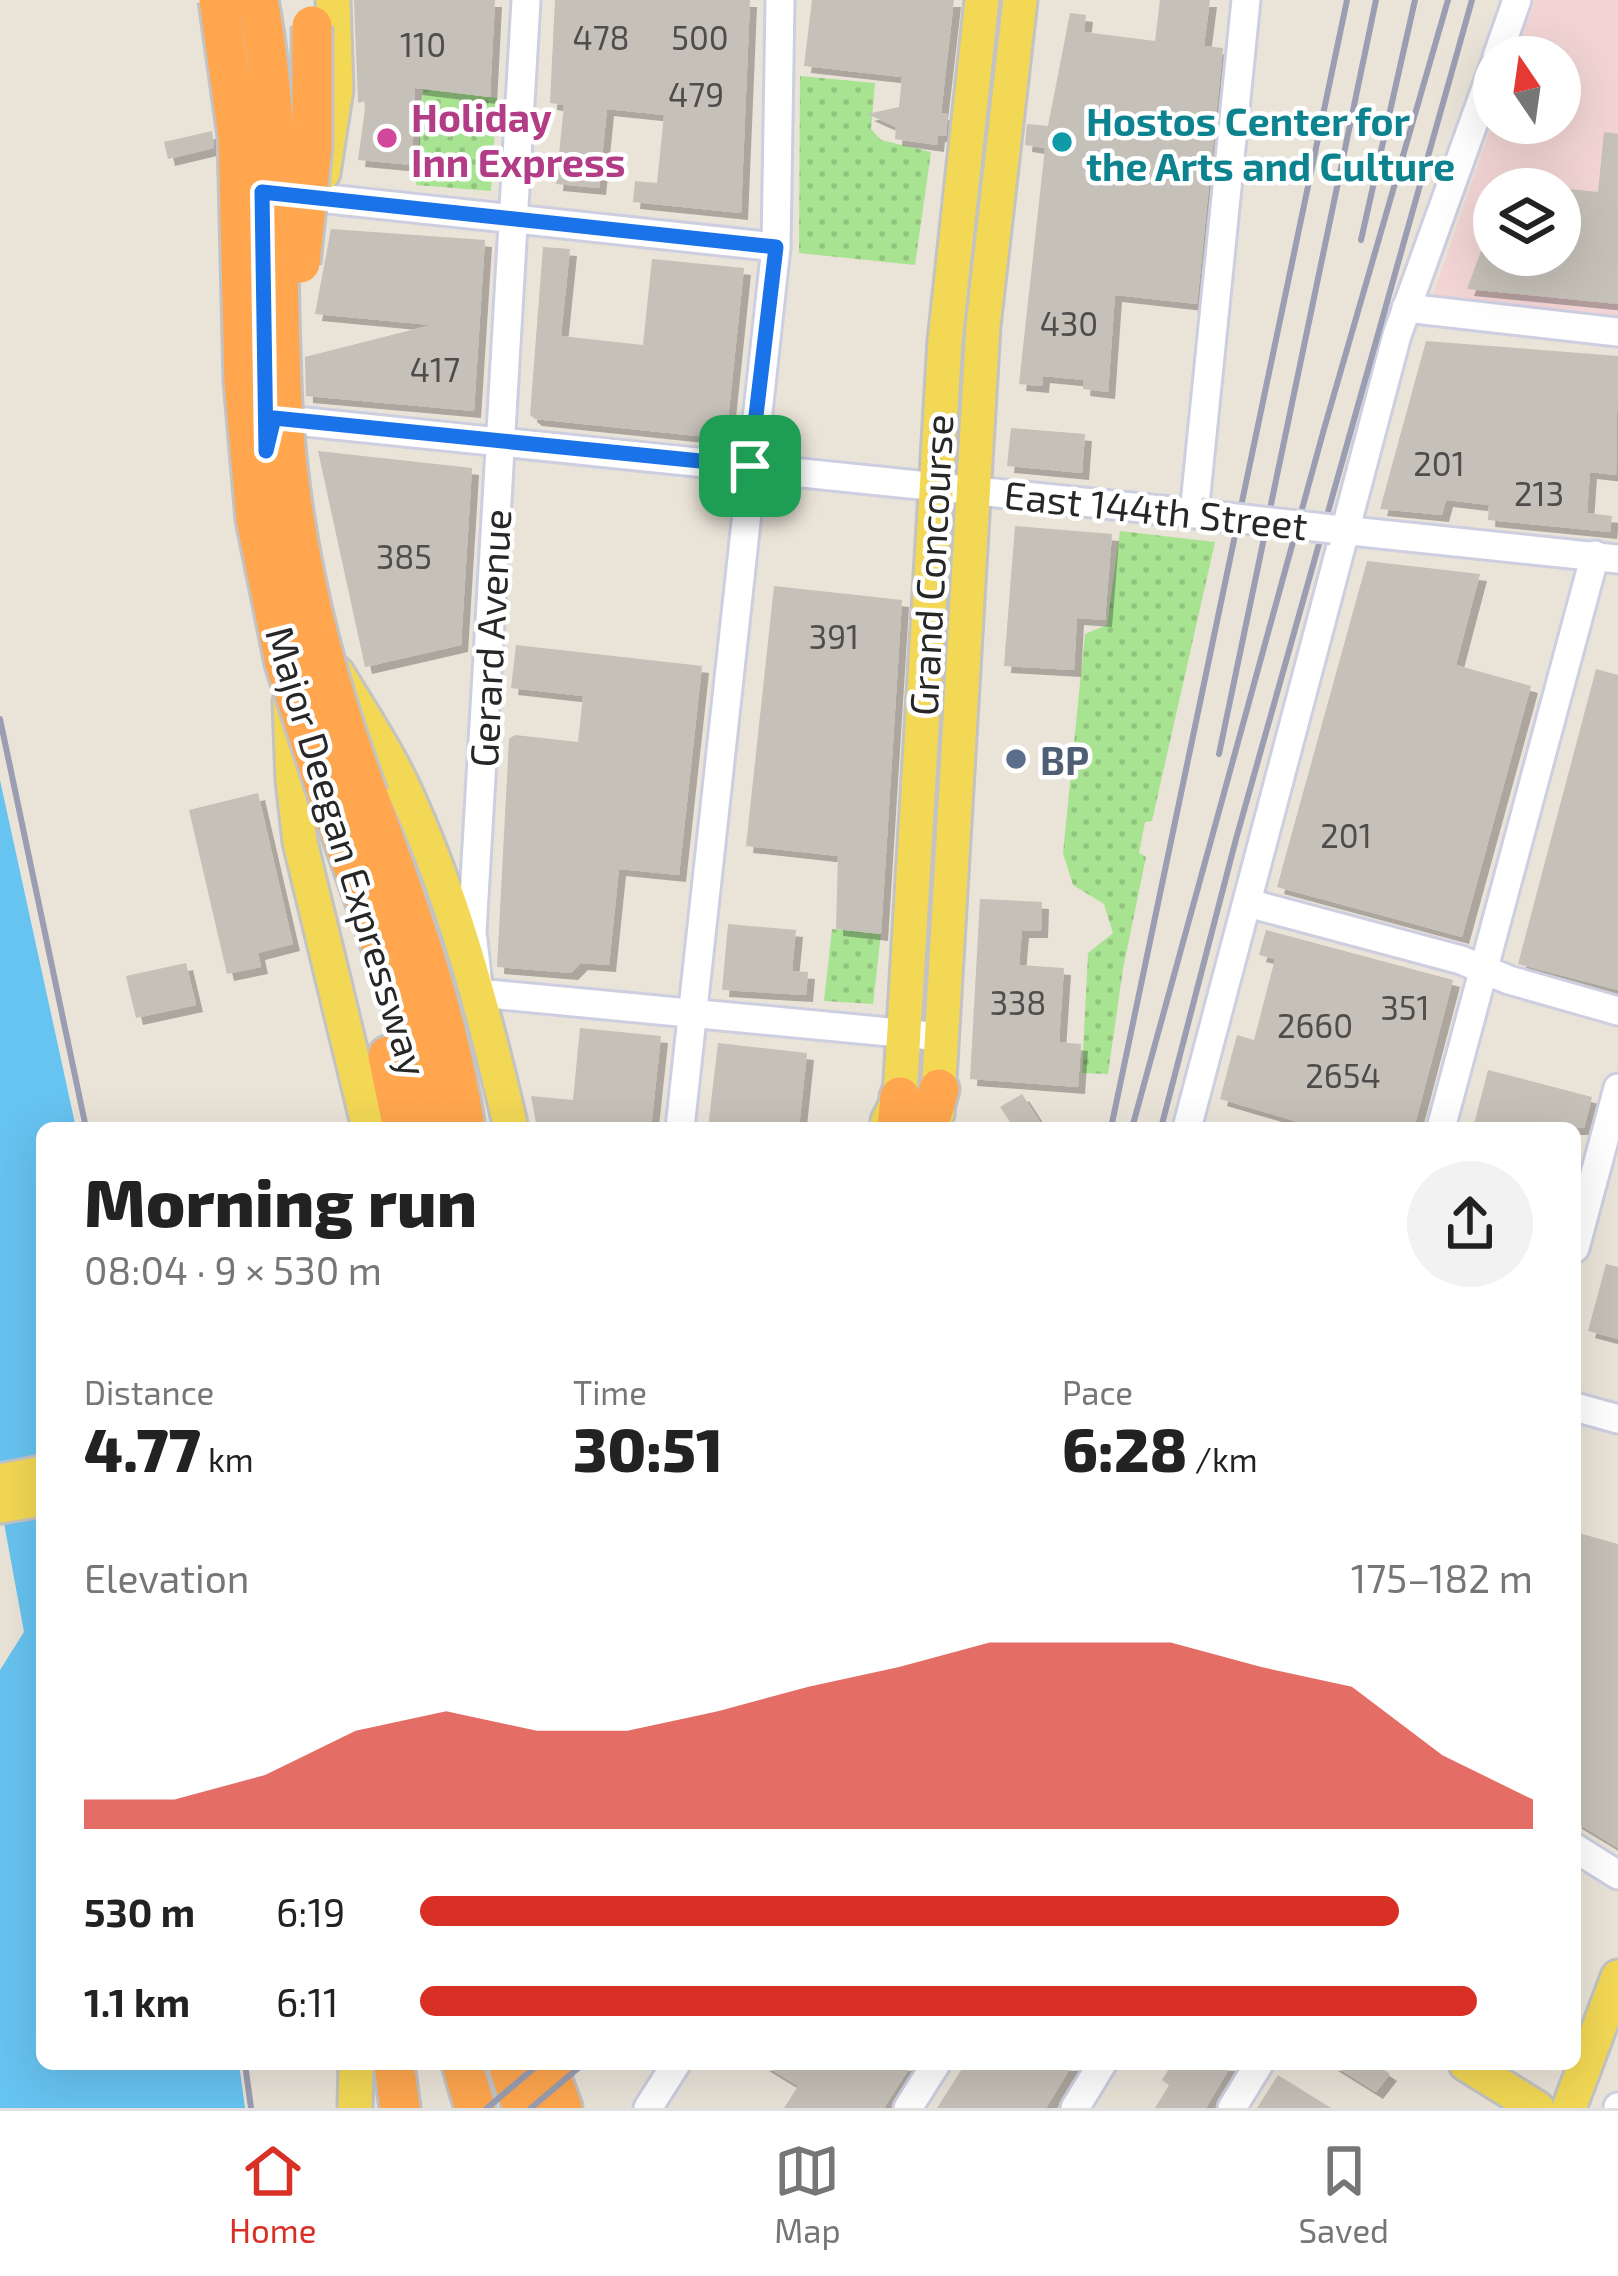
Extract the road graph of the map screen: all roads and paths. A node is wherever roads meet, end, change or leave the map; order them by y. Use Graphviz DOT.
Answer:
graph roads {
  1 [pos="219,0"];
  2 [pos="258,0"];
  3 [pos="272,0"];
  4 [pos="526,0"];
  5 [pos="780,0"];
  6 [pos="982,0"];
  7 [pos="1020,0"];
  8 [pos="1246,0"];
  9 [pos="1517,0"];
  10 [pos="318,9"];
  11 [pos="1504,36"];
  12 [pos="1473,124"];
  13 [pos="262,192"];
  14 [pos="317,198"];
  15 [pos="512,218"];
  16 [pos="776,247"];
  17 [pos="1406,308"];
  18 [pos="1618,332"];
  19 [pos="281,356"];
  20 [pos="268,429"];
  21 [pos="500,442"];
  22 [pos="750,466"];
  23 [pos="935,485"];
  24 [pos="975,489"];
  25 [pos="1197,514"];
  26 [pos="1340,529"];
  27 [pos="1606,557"];
  28 [pos="287,589"];
  29 [pos="324,651"];
  30 [pos="289,662"];
  31 [pos="351,806"];
  32 [pos="363,891"];
  33 [pos="1248,903"];
  34 [pos="427,958"];
  35 [pos="1484,972"];
  36 [pos="479,993"];
  37 [pos="1618,1011"];
  38 [pos="692,1013"];
  39 [pos="903,1033"];
  40 [pos="942,1037"];
  41 [pos="1618,1088"];
  42 [pos="934,1115"];
  43 [pos="894,1118"];
  44 [pos="368,1122"];
  45 [pos="402,1122"];
  46 [pos="430,1122"];
  47 [pos="465,1122"];
  48 [pos="488,1122"];
  49 [pos="510,1122"];
  50 [pos="681,1122"];
  51 [pos="1189,1122"];
  52 [pos="1444,1122"];
  53 [pos="1581,1226"];
  54 [pos="1581,1409"];
  55 [pos="1618,1419"];
  56 [pos="36,1474"];
  57 [pos="0,1481"];
  58 [pos="36,1499"];
  59 [pos="0,1506"];
  60 [pos="1581,1852"];
  61 [pos="1618,1875"];
  62 [pos="1618,1977"];
  63 [pos="356,2070"];
  64 [pos="395,2070"];
  65 [pos="464,2070"];
  66 [pos="518,2070"];
  67 [pos="672,2070"];
  68 [pos="932,2070"];
  69 [pos="1098,2070"];
  70 [pos="1255,2070"];
  71 [pos="1476,2070"];
  72 [pos="548,2088"];
  73 [pos="355,2108"];
  74 [pos="400,2108"];
  75 [pos="475,2108"];
  76 [pos="648,2108"];
  77 [pos="908,2108"];
  78 [pos="1075,2108"];
  79 [pos="1232,2108"];
  80 [pos="1537,2108"];
  81 [pos="1570,2108"];
  1 -- 31 [label="highway, Major Deegan Expressway, bridge"];
  2 -- 19 [label="highway, Major Deegan Expressway, bridge"];
  3 -- 13 [label="main road"];
  4 -- 15 [label="street, Gerard Avenue"];
  5 -- 16 [label="street"];
  6 -- 23 [label="main road, Grand Concourse"];
  7 -- 24 [label="main road, Grand Concourse"];
  8 -- 25 [label="street"];
  9 -- 11 [label="street"];
  10 -- 14 [label="main road"];
  10 -- 19 [label="highway, bridge"];
  12 -- 17 [label="street"];
  13 -- 14 [label="street"];
  13 -- 20 [label="main road"];
  14 -- 15 [label="street"];
  14 -- 20 [label="main road"];
  15 -- 16 [label="street"];
  15 -- 21 [label="street, Gerard Avenue"];
  16 -- 22 [label="street"];
  17 -- 18 [label="street"];
  17 -- 26 [label="street"];
  19 -- 31 [label="highway, Major Deegan Expressway, bridge"];
  20 -- 21 [label="street, East 144th Street"];
  20 -- 28 [label="main road"];
  21 -- 22 [label="street, East 144th Street"];
  21 -- 36 [label="street, Gerard Avenue"];
  22 -- 23 [label="street, East 144th Street"];
  22 -- 38 [label="street"];
  23 -- 24 [label="street, East 144th Street"];
  23 -- 39 [label="main road, Grand Concourse"];
  24 -- 25 [label="street, East 144th Street"];
  24 -- 40 [label="main road, Grand Concourse"];
  25 -- 26 [label="street, East 144th Street, bridge"];
  26 -- 27 [label="street, East 144th Street"];
  26 -- 33 [label="street"];
  27 -- 35 [label="street"];
  28 -- 29 [label="main road"];
  28 -- 30 [label="main road"];
  29 -- 30 [label="main road"];
  29 -- 36 [label="main road"];
  30 -- 44 [label="main road"];
  31 -- 32 [label="highway, Major Deegan Expressway"];
  31 -- 34 [label="highway, Major Deegan Expressway"];
  32 -- 45 [label="highway"];
  32 -- 46 [label="highway, Major Deegan Expressway"];
  33 -- 35 [label="street"];
  33 -- 51 [label="street"];
  34 -- 47 [label="highway, Major Deegan Expressway"];
  34 -- 48 [label="highway"];
  35 -- 37 [label="street"];
  35 -- 52 [label="street"];
  36 -- 38 [label="street"];
  36 -- 49 [label="main road, Gerard Avenue"];
  38 -- 39 [label="street"];
  38 -- 50 [label="street"];
  39 -- 40 [label="street"];
  39 -- 43 [label="main road, Grand Concourse"];
  40 -- 42 [label="main road, Grand Concourse"];
  41 -- 53 [label="street"];
  54 -- 55 [label="street"];
  56 -- 57 [label="main road"];
  58 -- 59 [label="main road"];
  60 -- 61 [label="street"];
  62 -- 81 [label="main road"];
  63 -- 73 [label="main road"];
  64 -- 74 [label="highway"];
  65 -- 75 [label="highway"];
  66 -- 72 [label="highway"];
  67 -- 76 [label="street"];
  68 -- 77 [label="street"];
  69 -- 78 [label="street"];
  70 -- 79 [label="street"];
  71 -- 80 [label="main road"];
}
